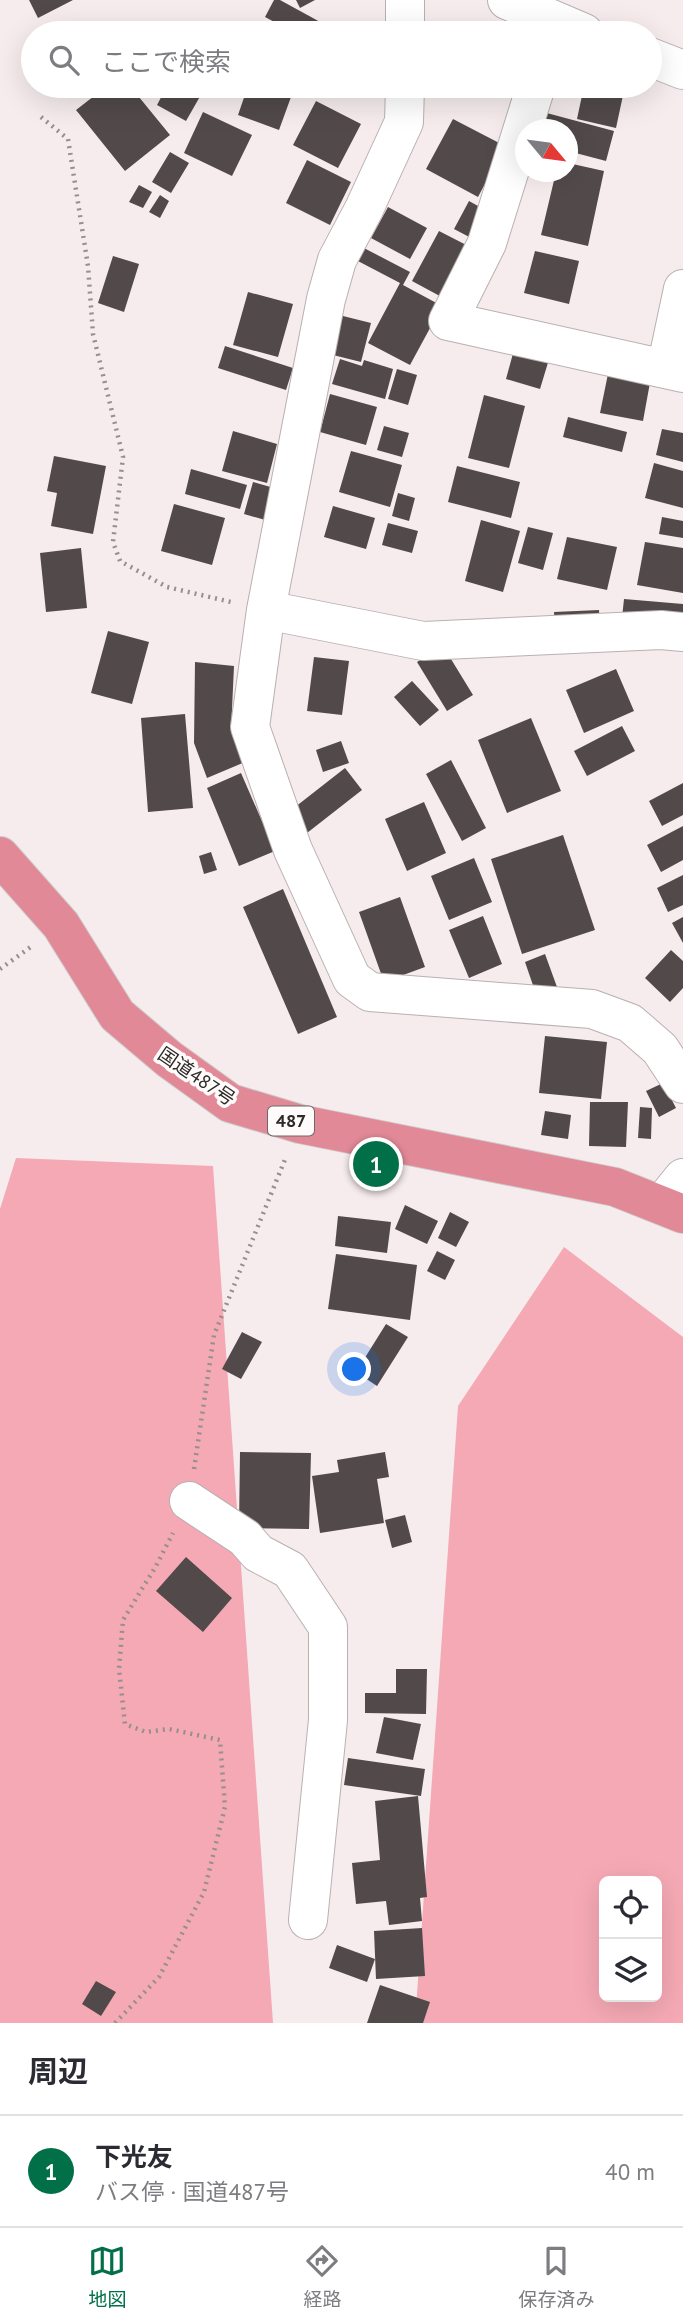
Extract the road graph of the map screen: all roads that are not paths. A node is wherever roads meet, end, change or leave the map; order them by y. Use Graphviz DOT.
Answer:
graph roads {
  1 [pos="405,0"];
  2 [pos="507,0"];
  3 [pos="405,21"];
  4 [pos="547,21"];
  5 [pos="662,62"];
  6 [pos="683,70"];
  7 [pos="405,98"];
  8 [pos="532,98"];
  9 [pos="683,289"];
  10 [pos="675,371"];
  11 [pos="266,610"];
  12 [pos="683,632"];
  13 [pos="0,856"];
  14 [pos="683,1084"];
  15 [pos="676,1199"];
  16 [pos="189,1501"];
  17 [pos="308,1920"];
  1 -- 3 [label="street"];
  2 -- 4 [label="street"];
  5 -- 6 [label="street"];
  7 -- 11 [label="street"];
  8 -- 10 [label="street"];
  9 -- 10 [label="street"];
  11 -- 12 [label="street"];
  11 -- 14 [label="street"];
  13 -- 15 [label="highway, 国道487号 / 487"];
  16 -- 17 [label="street"];
}
